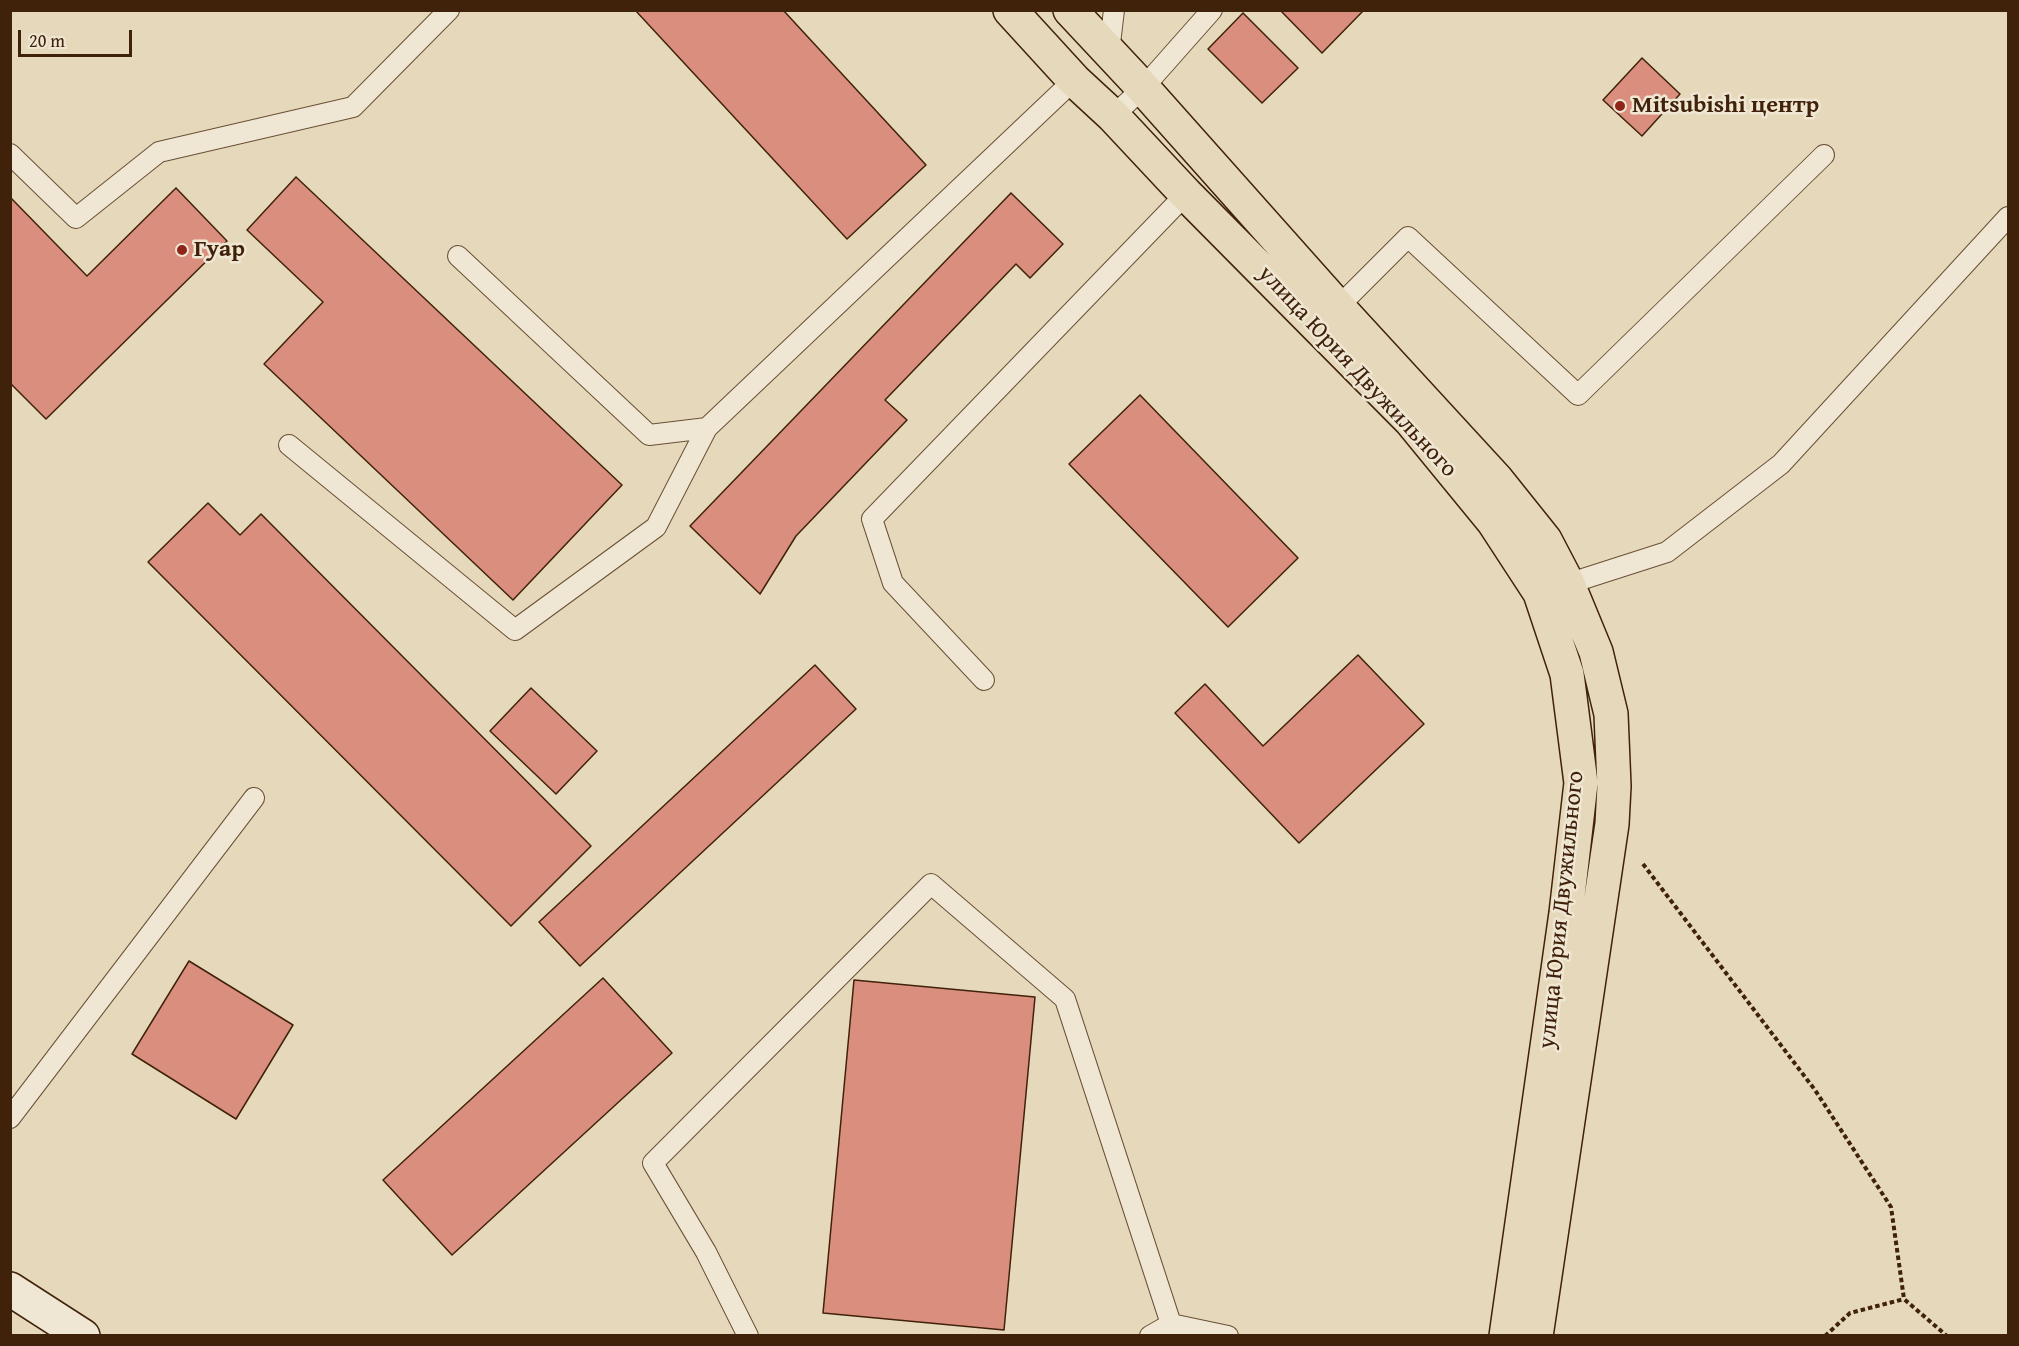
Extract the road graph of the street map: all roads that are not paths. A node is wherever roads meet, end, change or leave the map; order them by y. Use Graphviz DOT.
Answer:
graph roads {
  1 [pos="449,10"];
  2 [pos="1010,10"];
  3 [pos="1070,10"];
  4 [pos="1114,10"];
  5 [pos="1212,10"];
  6 [pos="1109,52"];
  7 [pos="1074,80"];
  8 [pos="1143,88"];
  9 [pos="1113,116"];
  10 [pos="10,154"];
  11 [pos="1824,154"];
  12 [pos="1186,194"];
  13 [pos="2008,217"];
  14 [pos="458,256"];
  15 [pos="1338,307"];
  16 [pos="707,428"];
  17 [pos="289,445"];
  18 [pos="1554,588"];
  19 [pos="984,680"];
  20 [pos="254,798"];
  21 [pos="10,1118"];
  22 [pos="10,1289"];
  23 [pos="1171,1324"];
  24 [pos="84,1335"];
  25 [pos="748,1335"];
  26 [pos="1150,1335"];
  27 [pos="1228,1335"];
  28 [pos="1506,1335"];
  29 [pos="1536,1335"];
  1 -- 10 [label="lane"];
  2 -- 7 [label="main road, улица Юрия Двужильного"];
  3 -- 6 [label="main road, улица Юрия Двужильного"];
  4 -- 6 [label="lane"];
  5 -- 8 [label="lane"];
  6 -- 8 [label="main road, улица Юрия Двужильного"];
  7 -- 9 [label="main road, улица Юрия Двужильного"];
  7 -- 16 [label="lane"];
  8 -- 9 [label="lane"];
  8 -- 15 [label="main road, улица Юрия Двужильного"];
  9 -- 12 [label="main road, улица Юрия Двужильного"];
  11 -- 15 [label="lane"];
  12 -- 18 [label="main road, улица Юрия Двужильного"];
  12 -- 19 [label="lane"];
  13 -- 18 [label="lane"];
  14 -- 16 [label="lane"];
  15 -- 18 [label="main road, улица Юрия Двужильного"];
  16 -- 17 [label="lane"];
  18 -- 28 [label="main road, улица Юрия Двужильного"];
  18 -- 29 [label="main road, улица Юрия Двужильного"];
  20 -- 21 [label="lane"];
  22 -- 24 [label="street"];
  23 -- 25 [label="lane"];
  23 -- 26 [label="lane"];
  23 -- 27 [label="lane"];
}
